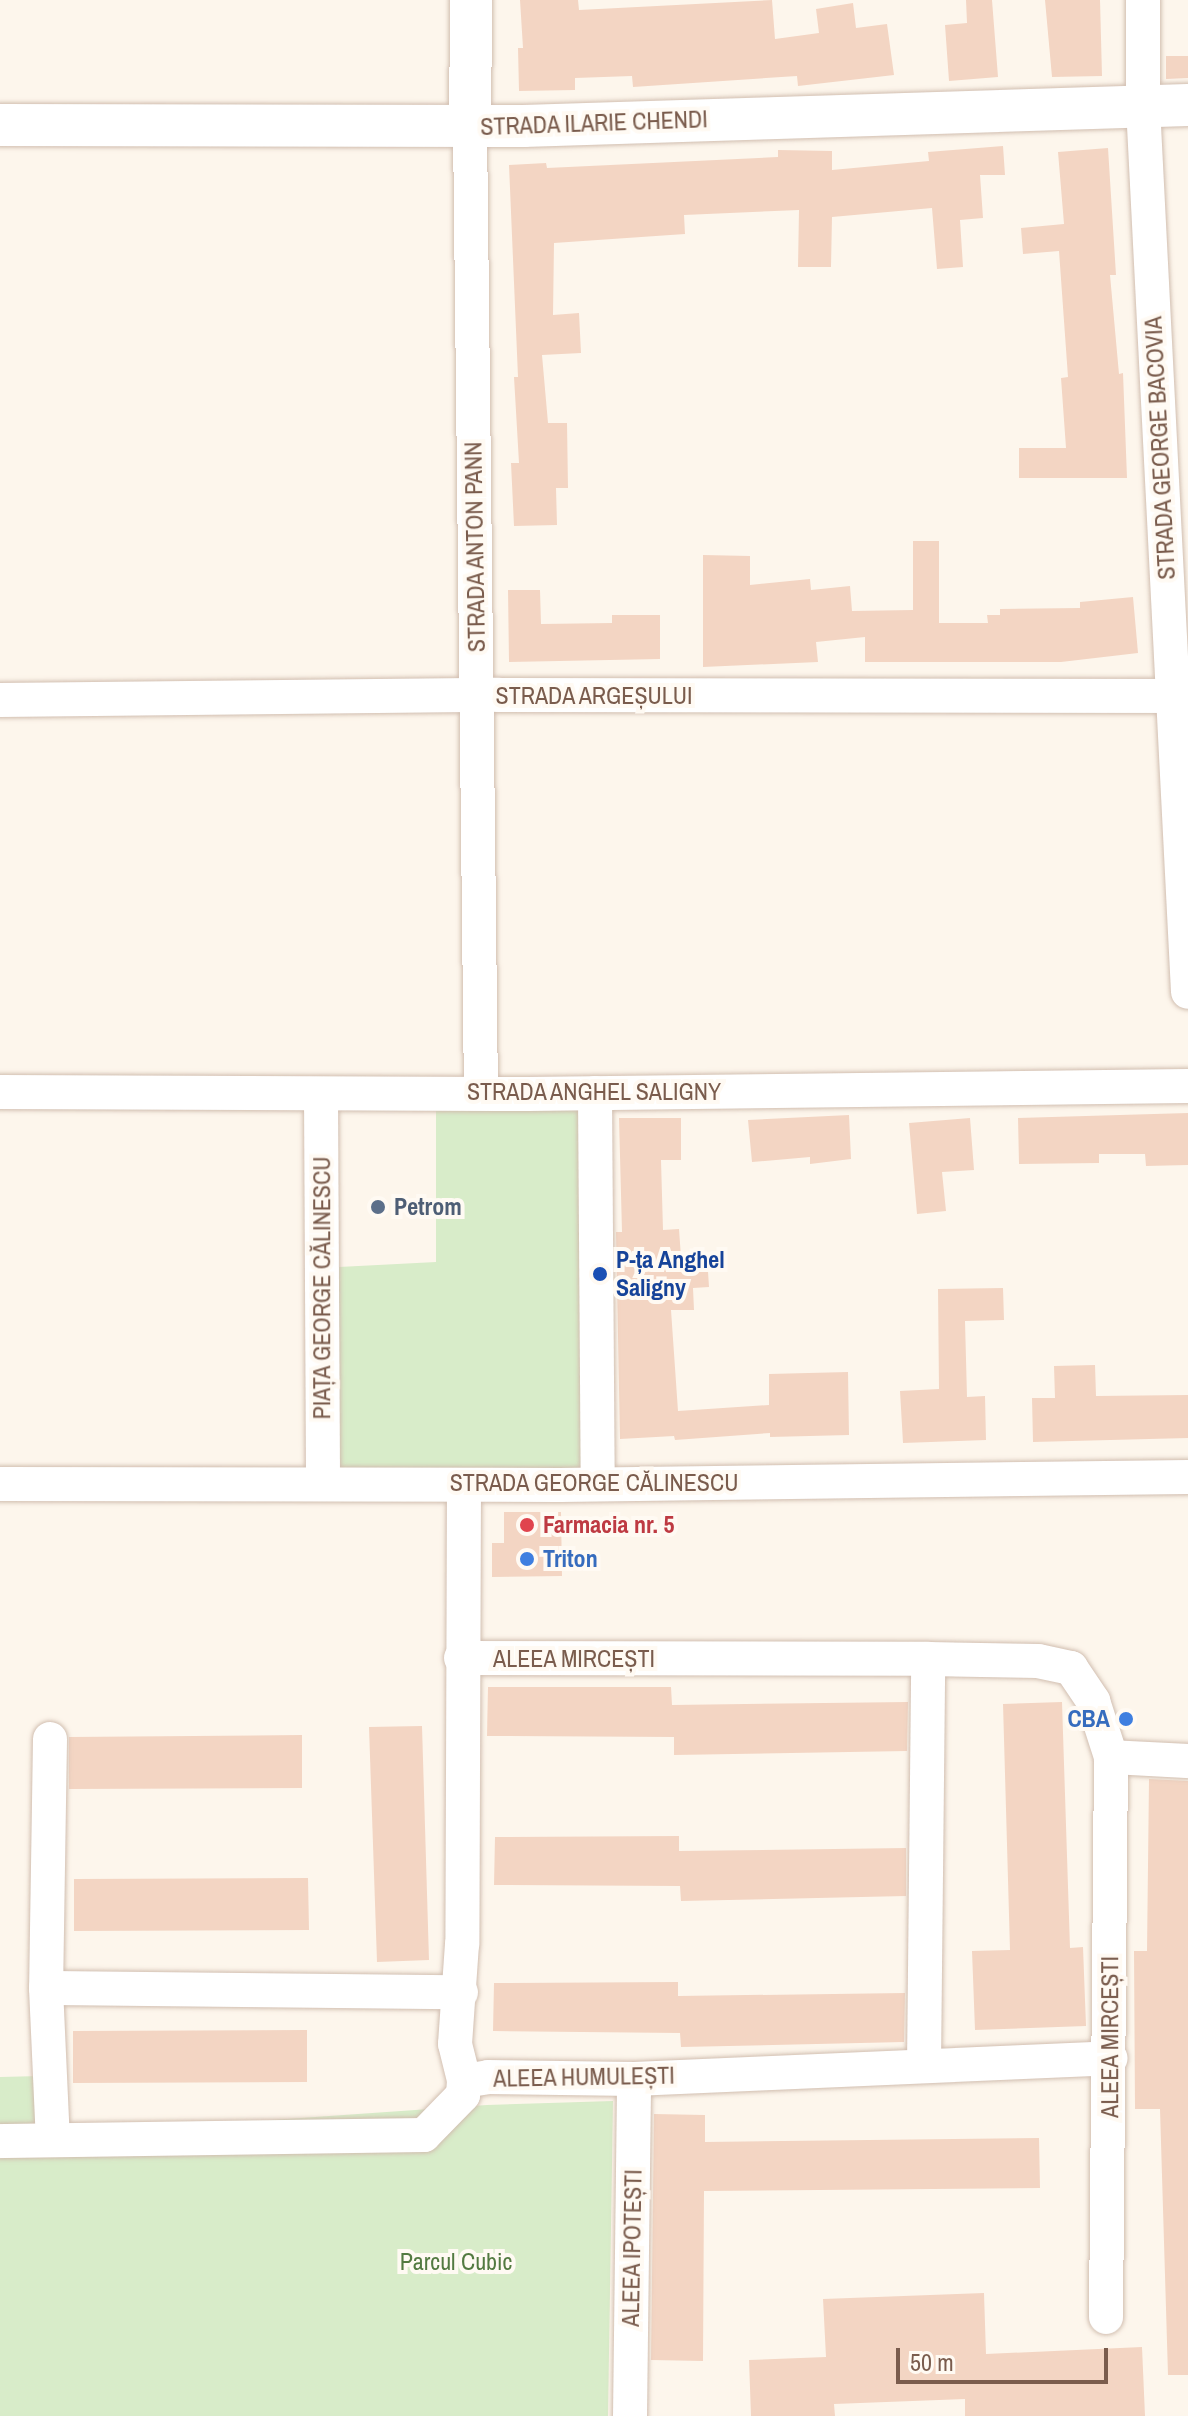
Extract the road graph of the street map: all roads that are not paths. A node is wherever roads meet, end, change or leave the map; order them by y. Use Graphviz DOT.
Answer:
graph roads {
  1 [pos="471,0"];
  2 [pos="1143,0"];
  3 [pos="1188,105"];
  4 [pos="1143,106"];
  5 [pos="0,125"];
  6 [pos="470,126"];
  7 [pos="477,696"];
  8 [pos="1180,696"];
  9 [pos="0,700"];
  10 [pos="1188,992"];
  11 [pos="1188,1086"];
  12 [pos="0,1092"];
  13 [pos="481,1093"];
  14 [pos="595,1093"];
  15 [pos="321,1094"];
  16 [pos="1188,1477"];
  17 [pos="323,1481"];
  18 [pos="0,1484"];
  19 [pos="598,1484"];
  20 [pos="464,1485"];
  21 [pos="461,1658"];
  22 [pos="928,1659"];
  23 [pos="50,1739"];
  24 [pos="1111,1757"];
  25 [pos="1188,1761"];
  26 [pos="46,1988"];
  27 [pos="461,1992"];
  28 [pos="1111,2058"];
  29 [pos="924,2065"];
  30 [pos="634,2079"];
  31 [pos="464,2081"];
  32 [pos="53,2140"];
  33 [pos="0,2141"];
  34 [pos="1106,2317"];
  35 [pos="630,2416"];
  1 -- 6 [label="street, STRADA ANTON PANN"];
  2 -- 4 [label="street, STRADA GEORGE BACOVIA"];
  3 -- 4 [label="street, STRADA ILARIE CHENDI"];
  4 -- 6 [label="street, STRADA ILARIE CHENDI"];
  4 -- 8 [label="street, STRADA GEORGE BACOVIA"];
  5 -- 6 [label="street, STRADA ILARIE CHENDI"];
  6 -- 7 [label="street, STRADA ANTON PANN"];
  7 -- 8 [label="street, STRADA ARGEȘULUI"];
  7 -- 9 [label="street, STRADA ARGEȘULUI"];
  7 -- 13 [label="street, STRADA ANTON PANN"];
  8 -- 10 [label="street, STRADA GEORGE BACOVIA"];
  11 -- 14 [label="street, STRADA ANGHEL SALIGNY"];
  12 -- 15 [label="street, STRADA ANGHEL SALIGNY"];
  13 -- 14 [label="street, STRADA ANGHEL SALIGNY"];
  13 -- 15 [label="street, STRADA ANGHEL SALIGNY"];
  14 -- 19 [label="street"];
  15 -- 17 [label="street, PIAȚA GEORGE CĂLINESCU"];
  16 -- 19 [label="street, STRADA GEORGE CĂLINESCU"];
  17 -- 18 [label="street, STRADA GEORGE CĂLINESCU"];
  17 -- 20 [label="street, STRADA GEORGE CĂLINESCU"];
  19 -- 20 [label="street, STRADA GEORGE CĂLINESCU"];
  20 -- 21 [label="street, ALEEA HUMULEȘTI"];
  21 -- 22 [label="street, ALEEA MIRCEȘTI"];
  21 -- 27 [label="street, ALEEA HUMULEȘTI"];
  22 -- 24 [label="street, ALEEA MIRCEȘTI"];
  22 -- 29 [label="street"];
  23 -- 26 [label="street"];
  24 -- 25 [label="street"];
  24 -- 28 [label="street, ALEEA MIRCEȘTI"];
  26 -- 27 [label="street"];
  26 -- 32 [label="street"];
  27 -- 31 [label="street, ALEEA HUMULEȘTI"];
  28 -- 29 [label="street, ALEEA HUMULEȘTI"];
  28 -- 34 [label="street, ALEEA MIRCEȘTI"];
  29 -- 30 [label="street, ALEEA HUMULEȘTI"];
  30 -- 31 [label="street, ALEEA HUMULEȘTI"];
  30 -- 35 [label="street, ALEEA IPOTEȘTI"];
  31 -- 32 [label="street"];
  32 -- 33 [label="street"];
}
